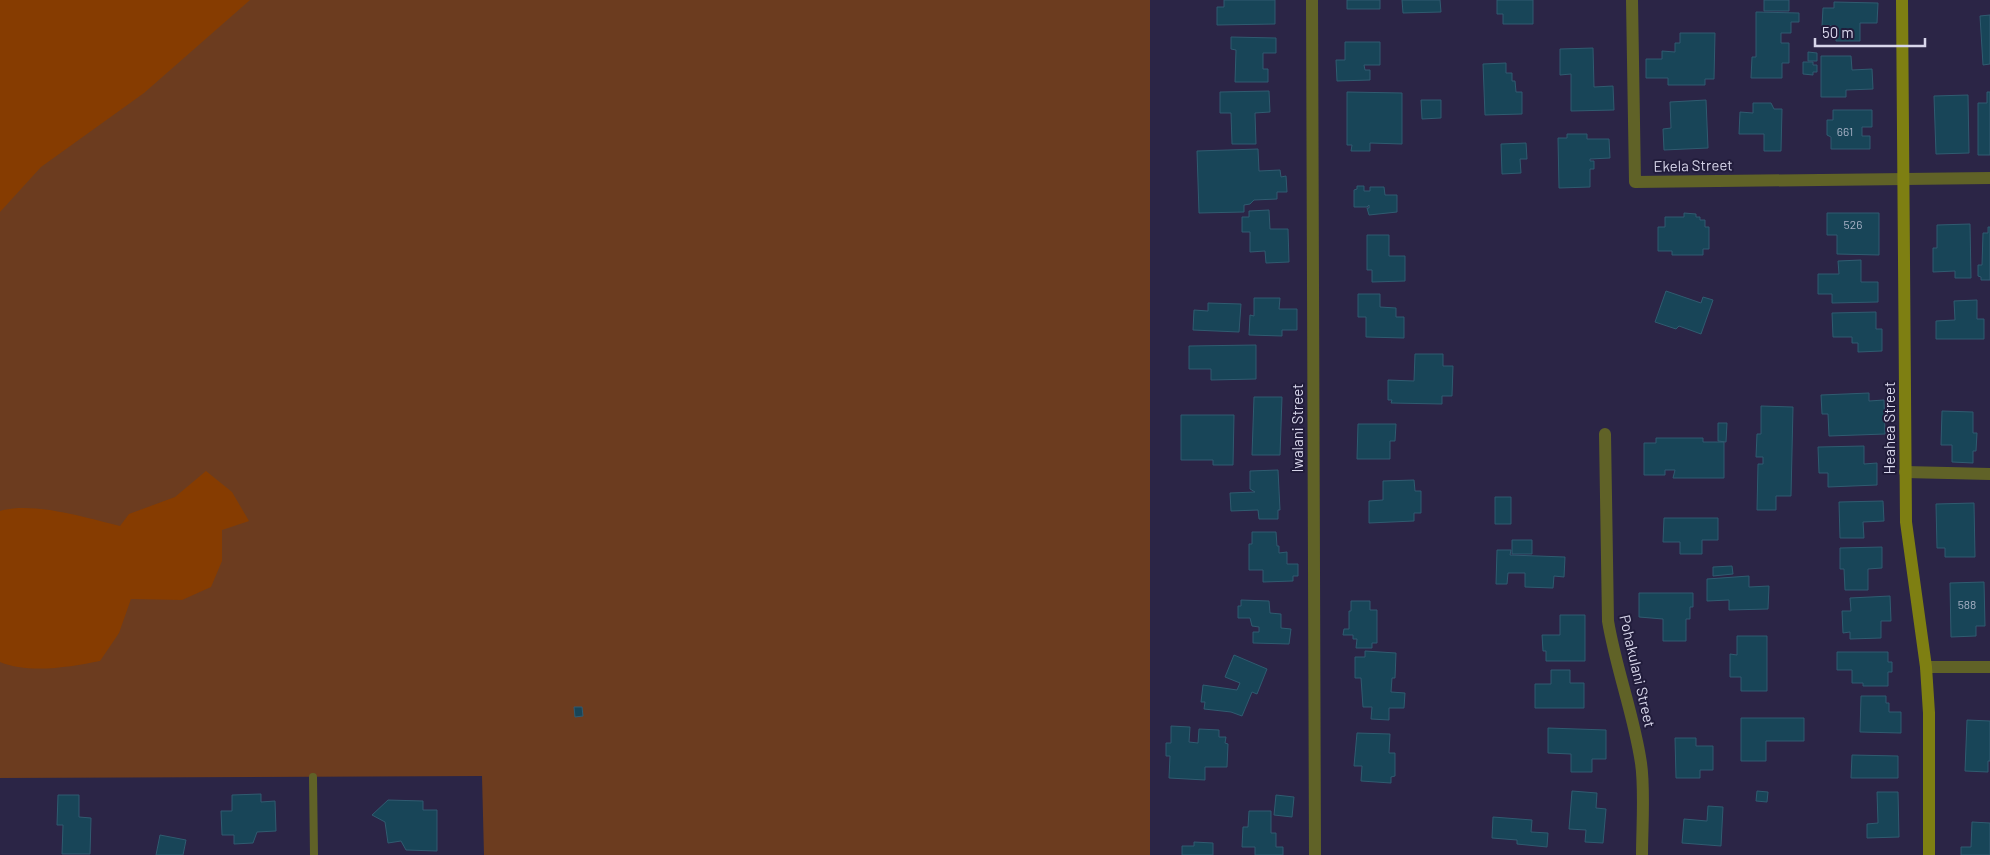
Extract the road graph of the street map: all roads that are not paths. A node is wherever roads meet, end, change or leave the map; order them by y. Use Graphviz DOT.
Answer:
graph roads {
  1 [pos="1312,0"];
  2 [pos="1632,0"];
  3 [pos="1902,0"];
  4 [pos="1990,178"];
  5 [pos="1903,179"];
  6 [pos="1605,434"];
  7 [pos="1905,472"];
  8 [pos="1990,474"];
  9 [pos="1926,667"];
  10 [pos="1990,667"];
  11 [pos="313,777"];
  12 [pos="314,855"];
  13 [pos="1315,855"];
  14 [pos="1642,855"];
  15 [pos="1929,855"];
  1 -- 13 [label="street, Iwalani Street"];
  2 -- 5 [label="street, Ekela Street"];
  3 -- 5 [label="street, Heahea Street"];
  4 -- 5 [label="street"];
  5 -- 7 [label="street, Heahea Street"];
  6 -- 14 [label="street, Pohakulani Street"];
  7 -- 8 [label="street"];
  7 -- 9 [label="street, Heahea Street"];
  9 -- 10 [label="street"];
  9 -- 15 [label="street, Heahea Street"];
  11 -- 12 [label="lane"];
}
